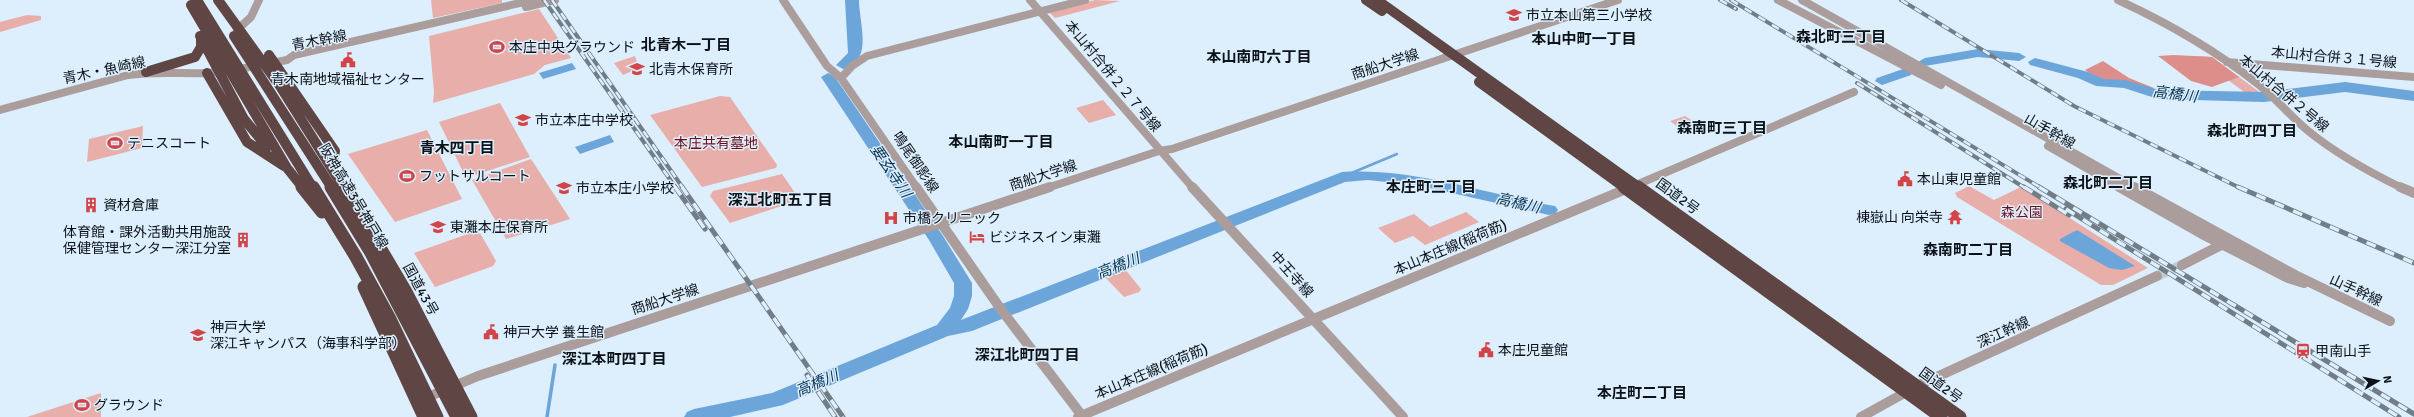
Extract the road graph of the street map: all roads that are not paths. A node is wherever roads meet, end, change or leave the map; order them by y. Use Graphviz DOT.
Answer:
graph roads {
  1 [pos="185,0"];
  2 [pos="188,0"];
  3 [pos="196,0"];
  4 [pos="211,0"];
  5 [pos="215,0"];
  6 [pos="218,0"];
  7 [pos="260,0"];
  8 [pos="533,0"];
  9 [pos="555,0"];
  10 [pos="783,0"];
  11 [pos="1030,0"];
  12 [pos="1085,0"];
  13 [pos="1366,0"];
  14 [pos="1377,0"];
  15 [pos="1608,0"];
  16 [pos="1618,0"];
  17 [pos="1778,0"];
  18 [pos="1802,0"];
  19 [pos="2118,0"];
  20 [pos="1040,12"];
  21 [pos="201,23"];
  22 [pos="238,30"];
  23 [pos="1448,55"];
  24 [pos="287,60"];
  25 [pos="2227,62"];
  26 [pos="266,65"];
  27 [pos="229,71"];
  28 [pos="146,72"];
  29 [pos="207,73"];
  30 [pos="2414,77"];
  31 [pos="842,78"];
  32 [pos="1854,92"];
  33 [pos="0,110"];
  34 [pos="1159,151"];
  35 [pos="287,168"];
  36 [pos="332,168"];
  37 [pos="1632,186"];
  38 [pos="2414,193"];
  39 [pos="938,224"];
  40 [pos="2227,243"];
  41 [pos="2182,265"];
  42 [pos="2157,276"];
  43 [pos="1313,318"];
  44 [pos="2390,321"];
  45 [pos="456,386"];
  46 [pos="1912,389"];
  47 [pos="418,401"];
  48 [pos="1081,416"];
  49 [pos="424,417"];
  50 [pos="437,417"];
  51 [pos="457,417"];
  52 [pos="471,417"];
  53 [pos="1403,417"];
  54 [pos="1861,417"];
  55 [pos="1941,417"];
  56 [pos="1960,417"];
  1 -- 35 [label="highway"];
  2 -- 21 [label="highway"];
  3 -- 50 [label="highway, 阪神高速3号神戸線"];
  4 -- 51 [label="highway, 阪神高速3号神戸線"];
  5 -- 36 [label="highway"];
  6 -- 22 [label="highway, 国道43号"];
  7 -- 22 [label="street"];
  8 -- 24 [label="street, 青木幹線"];
  9 -- 24 [label="street, 青木幹線"];
  10 -- 31 [label="street, 鳴尾御影線"];
  11 -- 20 [label="street, 本山村合併２２７号線"];
  12 -- 20 [label="street"];
  13 -- 23 [label="highway, 国道2号"];
  14 -- 23 [label="highway, 国道2号"];
  15 -- 23 [label="street, 商船大学線"];
  16 -- 23 [label="street, 商船大学線"];
  17 -- 40 [label="street, 山手幹線"];
  18 -- 40 [label="street, 山手幹線"];
  19 -- 25 [label="street, 本山村合併２号線"];
  20 -- 31 [label="street"];
  20 -- 34 [label="street, 本山村合併２２７号線"];
  21 -- 27 [label="highway"];
  21 -- 28 [label="highway"];
  22 -- 26 [label="highway, 国道43号"];
  23 -- 34 [label="street, 商船大学線"];
  23 -- 37 [label="highway, 国道2号"];
  24 -- 26 [label="street, 青木・魚崎線"];
  25 -- 30 [label="street, 本山村合併３１号線"];
  25 -- 38 [label="street, 本山村合併２号線"];
  26 -- 27 [label="street, 青木・魚崎線"];
  26 -- 36 [label="highway, 国道43号"];
  27 -- 29 [label="street, 青木・魚崎線"];
  27 -- 35 [label="highway"];
  28 -- 29 [label="street, 青木・魚崎線"];
  28 -- 33 [label="street, 青木・魚崎線"];
  29 -- 35 [label="highway"];
  31 -- 39 [label="street, 鳴尾御影線"];
  32 -- 37 [label="street, 本山本庄線(稲荷筋)"];
  34 -- 39 [label="street, 商船大学線"];
  34 -- 43 [label="street, 中王寺線"];
  35 -- 47 [label="highway"];
  36 -- 45 [label="highway, 国道43号"];
  37 -- 43 [label="street, 本山本庄線(稲荷筋)"];
  37 -- 46 [label="highway, 国道2号"];
  39 -- 45 [label="street, 商船大学線"];
  39 -- 48 [label="street, 鳴尾御影線"];
  40 -- 41 [label="street"];
  40 -- 44 [label="street, 山手幹線"];
  42 -- 46 [label="street, 深江幹線"];
  43 -- 48 [label="street, 本山本庄線(稲荷筋)"];
  43 -- 53 [label="street, 中王寺線"];
  45 -- 47 [label="street, 商船大学線"];
  45 -- 52 [label="highway, 国道43号"];
  46 -- 54 [label="street, 深江幹線"];
  46 -- 55 [label="highway, 国道2号"];
  46 -- 56 [label="highway, 国道2号"];
  47 -- 49 [label="highway"];
}
